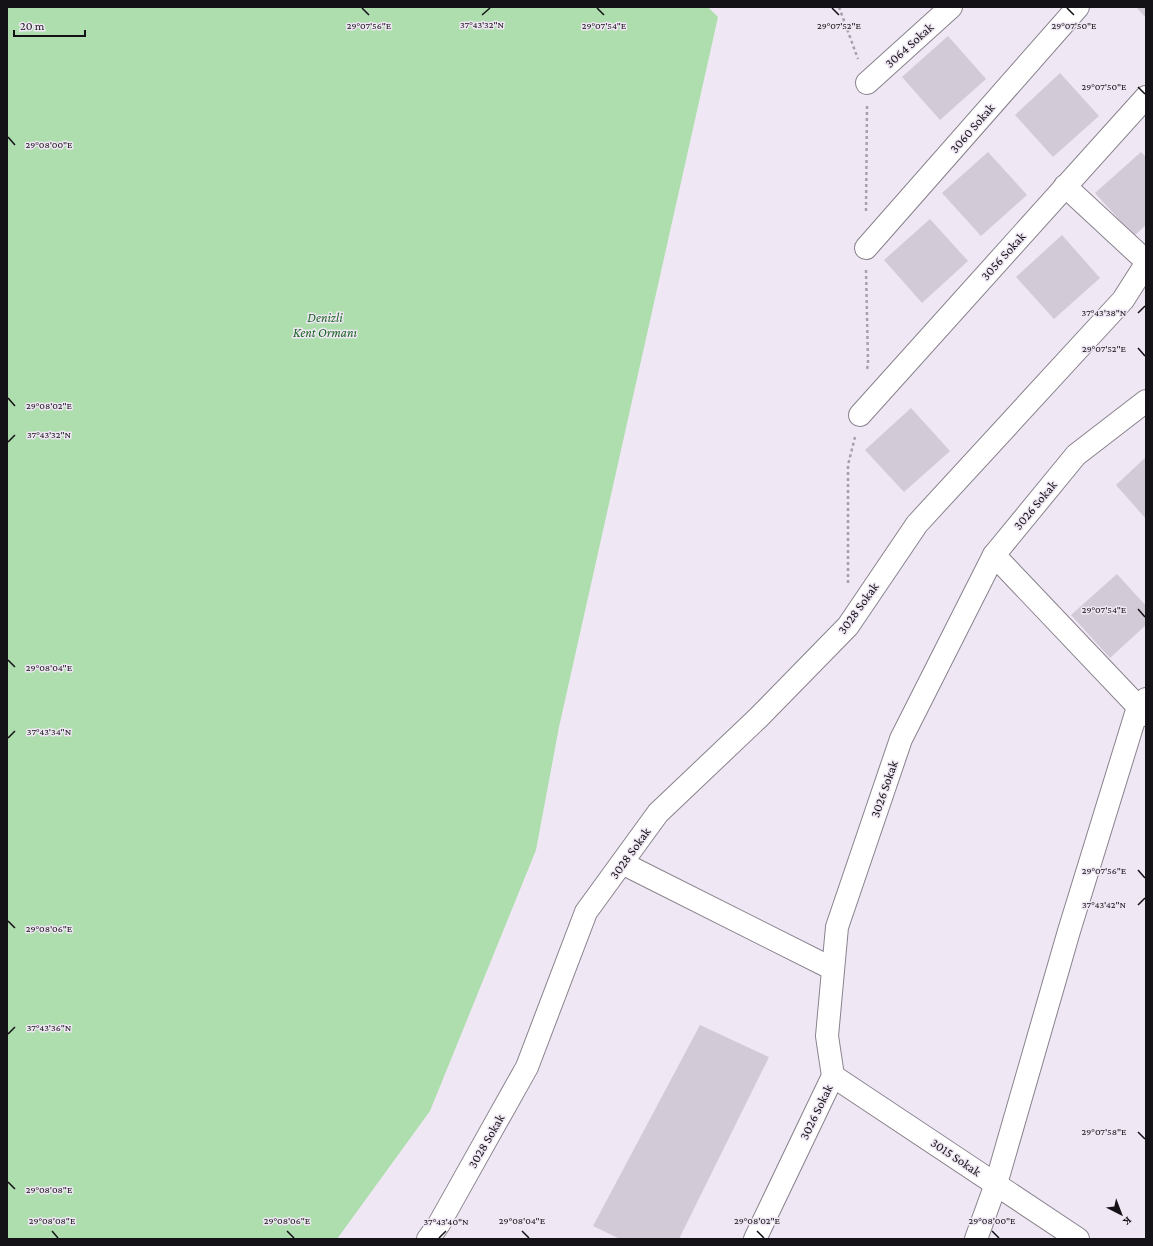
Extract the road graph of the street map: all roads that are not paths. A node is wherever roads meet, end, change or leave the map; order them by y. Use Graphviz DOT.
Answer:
graph roads {
  1 [pos="951,7"];
  2 [pos="1078,7"];
  3 [pos="867,83"];
  4 [pos="1146,96"];
  5 [pos="1065,186"];
  6 [pos="866,248"];
  7 [pos="1146,261"];
  8 [pos="1146,264"];
  9 [pos="1139,290"];
  10 [pos="1146,401"];
  11 [pos="860,416"];
  12 [pos="994,555"];
  13 [pos="1143,707"];
  14 [pos="622,863"];
  15 [pos="833,969"];
  16 [pos="834,1076"];
  17 [pos="996,1184"];
  18 [pos="428,1239"];
  19 [pos="755,1239"];
  20 [pos="976,1239"];
  21 [pos="1078,1239"];
  1 -- 3 [label="street, 3064 Sokak"];
  2 -- 6 [label="street, 3060 Sokak"];
  4 -- 5 [label="street, 3056 Sokak"];
  5 -- 7 [label="street"];
  5 -- 11 [label="street, 3056 Sokak"];
  8 -- 9 [label="street"];
  9 -- 14 [label="street, 3028 Sokak"];
  10 -- 12 [label="street, 3026 Sokak"];
  12 -- 13 [label="street"];
  12 -- 15 [label="street, 3026 Sokak"];
  13 -- 17 [label="street"];
  14 -- 15 [label="street"];
  14 -- 18 [label="street, 3028 Sokak"];
  15 -- 16 [label="street, 3026 Sokak"];
  16 -- 17 [label="street, 3015 Sokak"];
  16 -- 19 [label="street, 3026 Sokak"];
  17 -- 20 [label="street"];
  17 -- 21 [label="street, 3015 Sokak"];
}
